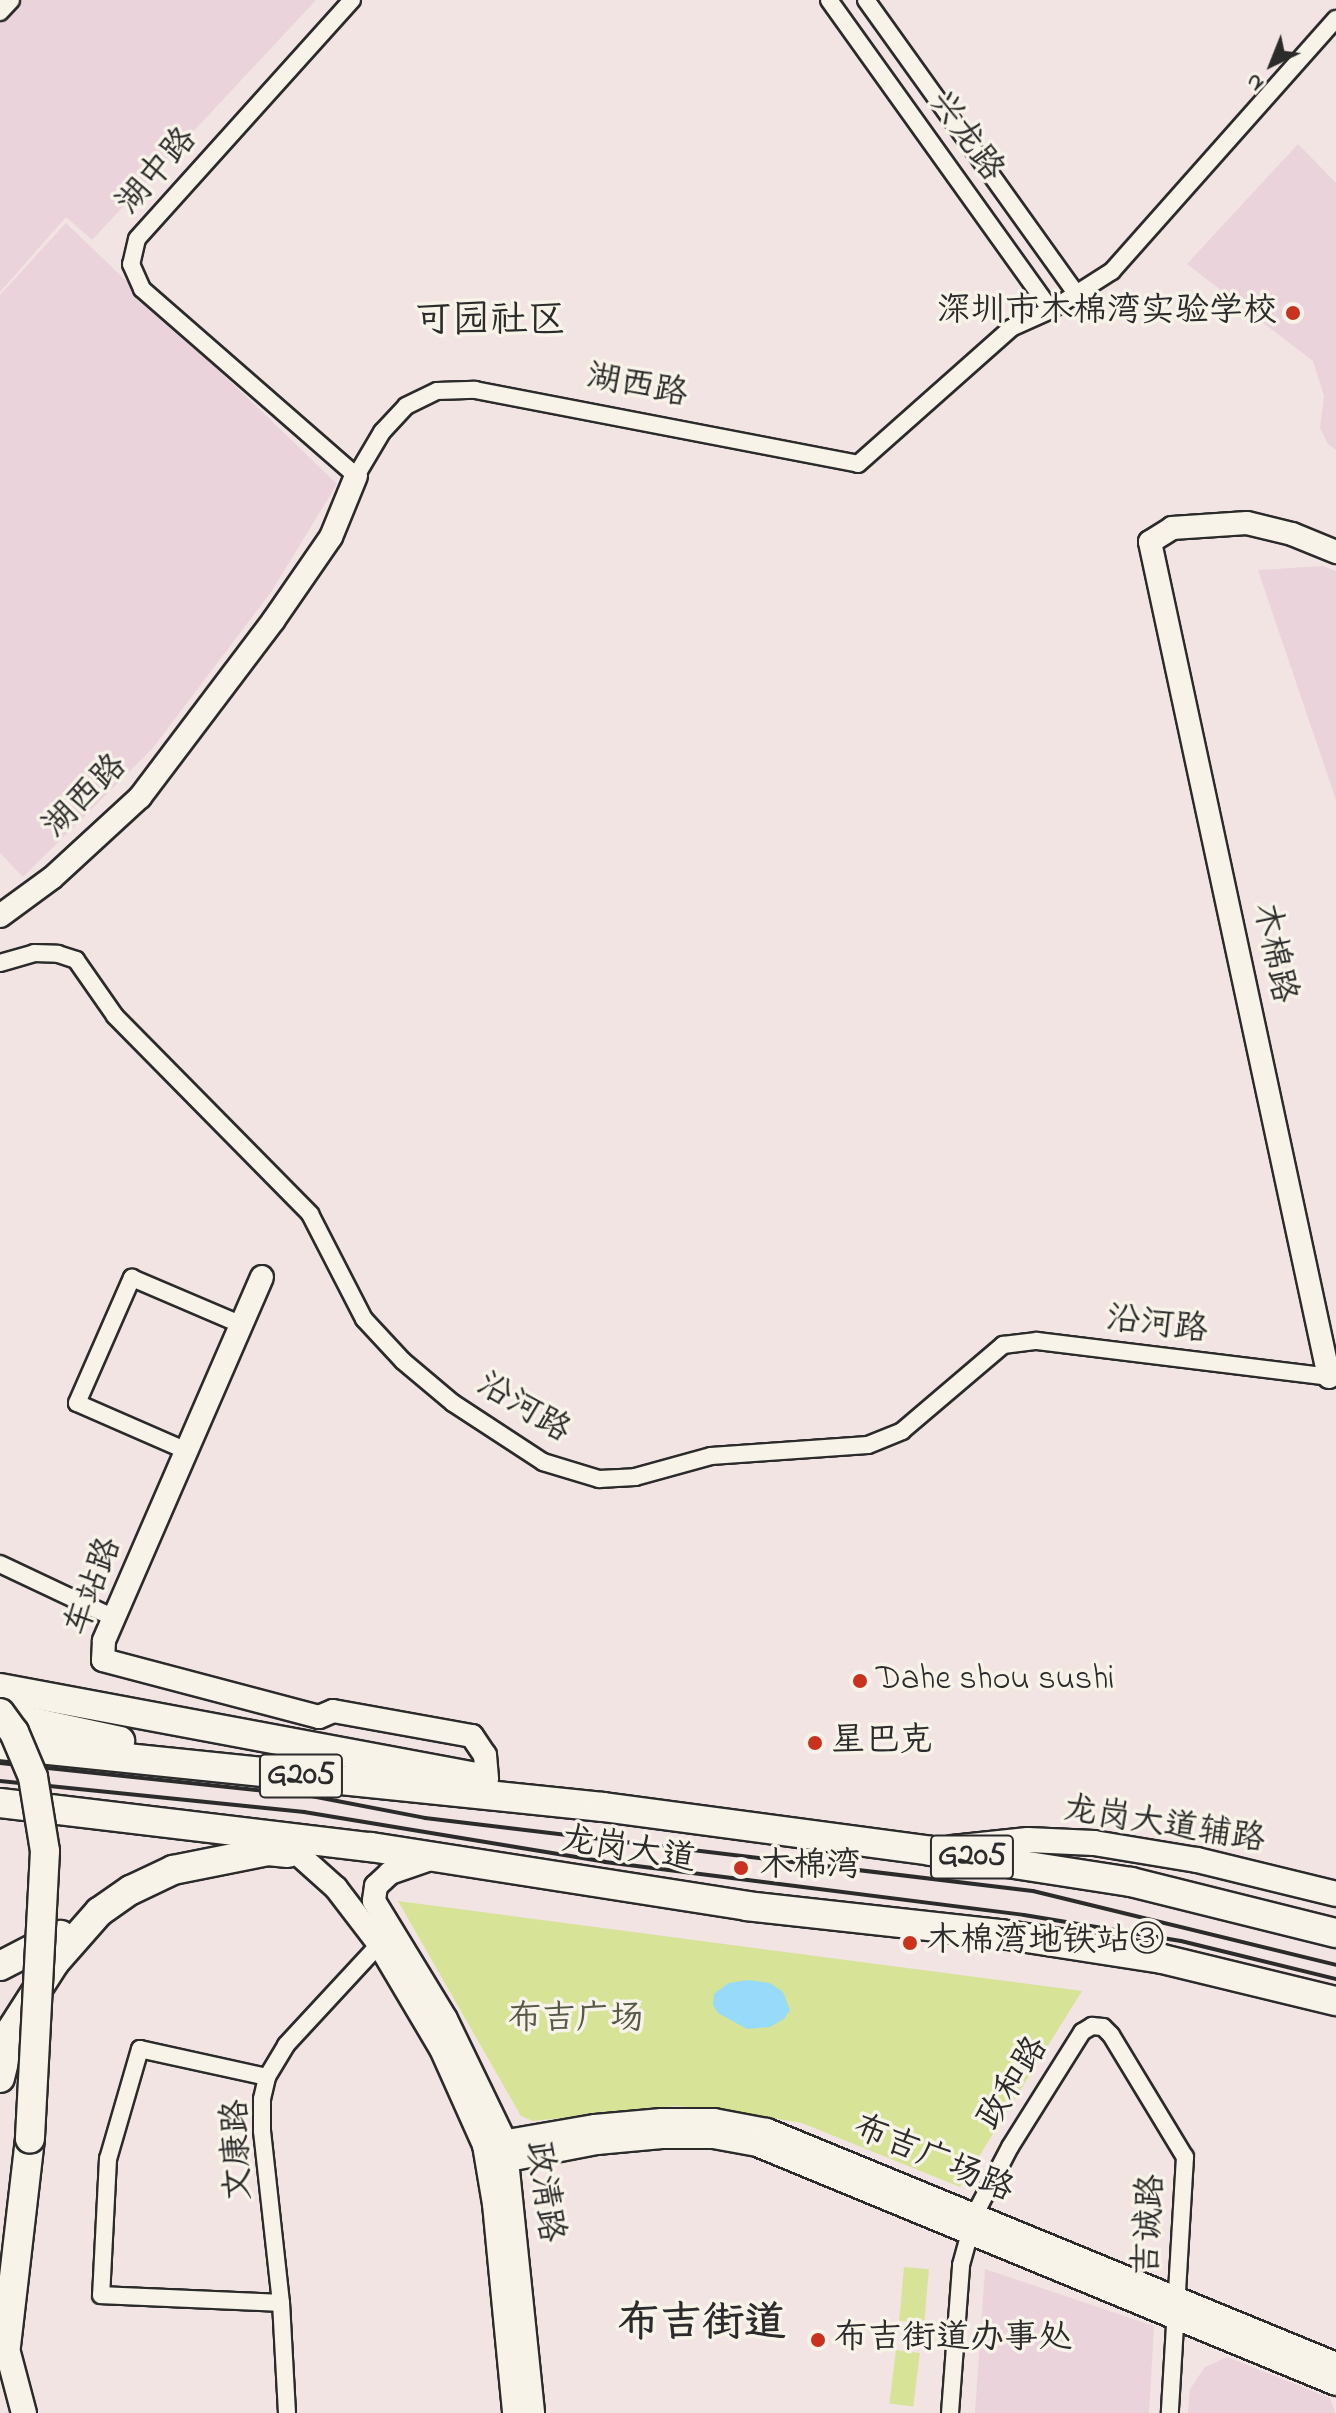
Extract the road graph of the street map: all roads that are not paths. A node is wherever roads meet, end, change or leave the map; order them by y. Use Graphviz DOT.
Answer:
graph roads {
  1 [pos="11,0"];
  2 [pos="352,0"];
  3 [pos="829,0"];
  4 [pos="866,0"];
  5 [pos="0,12"];
  6 [pos="1336,19"];
  7 [pos="1077,295"];
  8 [pos="1051,310"];
  9 [pos="356,476"];
  10 [pos="1336,552"];
  11 [pos="0,916"];
  12 [pos="0,963"];
  13 [pos="262,1277"];
  14 [pos="242,1325"];
  15 [pos="1329,1377"];
  16 [pos="187,1451"];
  17 [pos="0,1564"];
  18 [pos="114,1618"];
  19 [pos="0,1688"];
  20 [pos="0,1714"];
  21 [pos="0,1745"];
  22 [pos="487,1779"];
  23 [pos="0,1803"];
  24 [pos="603,1807"];
  25 [pos="371,1847"];
  26 [pos="931,1851"];
  27 [pos="298,1854"];
  28 [pos="433,1858"];
  29 [pos="1336,1894"];
  30 [pos="99,1912"];
  31 [pos="1336,1933"];
  32 [pos="386,1937"];
  33 [pos="0,1966"];
  34 [pos="1323,1998"];
  35 [pos="1336,2015"];
  36 [pos="1092,2026"];
  37 [pos="267,2077"];
  38 [pos="0,2078"];
  39 [pos="496,2152"];
  40 [pos="972,2222"];
  41 [pos="281,2303"];
  42 [pos="1177,2308"];
  43 [pos="3,2336"];
  44 [pos="1336,2364"];
  45 [pos="1336,2384"];
  46 [pos="24,2413"];
  47 [pos="287,2413"];
  48 [pos="514,2413"];
  49 [pos="533,2413"];
  50 [pos="950,2413"];
  51 [pos="1170,2413"];
  1 -- 5 [label="street"];
  2 -- 9 [label="street, 湖中路"];
  3 -- 8 [label="street, 兴龙路"];
  4 -- 7 [label="street, 兴龙路"];
  6 -- 7 [label="street, 湖西路"];
  7 -- 8 [label="street, 湖西路"];
  8 -- 9 [label="street, 湖西路"];
  9 -- 11 [label="street, 湖西路"];
  10 -- 15 [label="street, 木棉路"];
  12 -- 15 [label="street, 沿河路"];
  13 -- 14 [label="street, 车站路"];
  14 -- 16 [label="street, 车站路"];
  14 -- 16 [label="street"];
  16 -- 18 [label="street, 车站路"];
  17 -- 18 [label="street"];
  18 -- 22 [label="street, 车站路"];
  19 -- 22 [label="highway"];
  20 -- 22 [label="highway"];
  20 -- 43 [label="highway, bridge"];
  21 -- 24 [label="highway, 龙岗大道 / G205"];
  22 -- 24 [label="highway"];
  23 -- 25 [label="highway, 龙岗大道 / G205"];
  24 -- 26 [label="highway, 龙岗大道 / G205"];
  25 -- 27 [label="highway"];
  25 -- 28 [label="highway, 龙岗大道 / G205"];
  26 -- 29 [label="main road, 龙岗大道辅路"];
  26 -- 31 [label="highway, 龙岗大道 / G205"];
  27 -- 30 [label="highway"];
  27 -- 32 [label="street, 政清路"];
  28 -- 32 [label="street, 政清路"];
  28 -- 34 [label="highway, 龙岗大道 / G205"];
  30 -- 33 [label="highway"];
  30 -- 38 [label="highway"];
  32 -- 37 [label="street, 文康路"];
  32 -- 39 [label="street, 政清路"];
  34 -- 35 [label="street"];
  36 -- 40 [label="street, 政和路"];
  36 -- 42 [label="street, 吉诚路"];
  37 -- 41 [label="street, 文康路"];
  37 -- 41 [label="street"];
  39 -- 40 [label="street, 布吉广场路"];
  39 -- 48 [label="street, 政清路"];
  39 -- 49 [label="street, 政清路"];
  40 -- 42 [label="street, 布吉广场路"];
  40 -- 50 [label="street, 政和路"];
  41 -- 47 [label="street, 文康路"];
  42 -- 44 [label="street, 布吉广场路"];
  42 -- 45 [label="street, 布吉广场路"];
  42 -- 51 [label="street, 吉诚路"];
  43 -- 46 [label="main road"];
}
